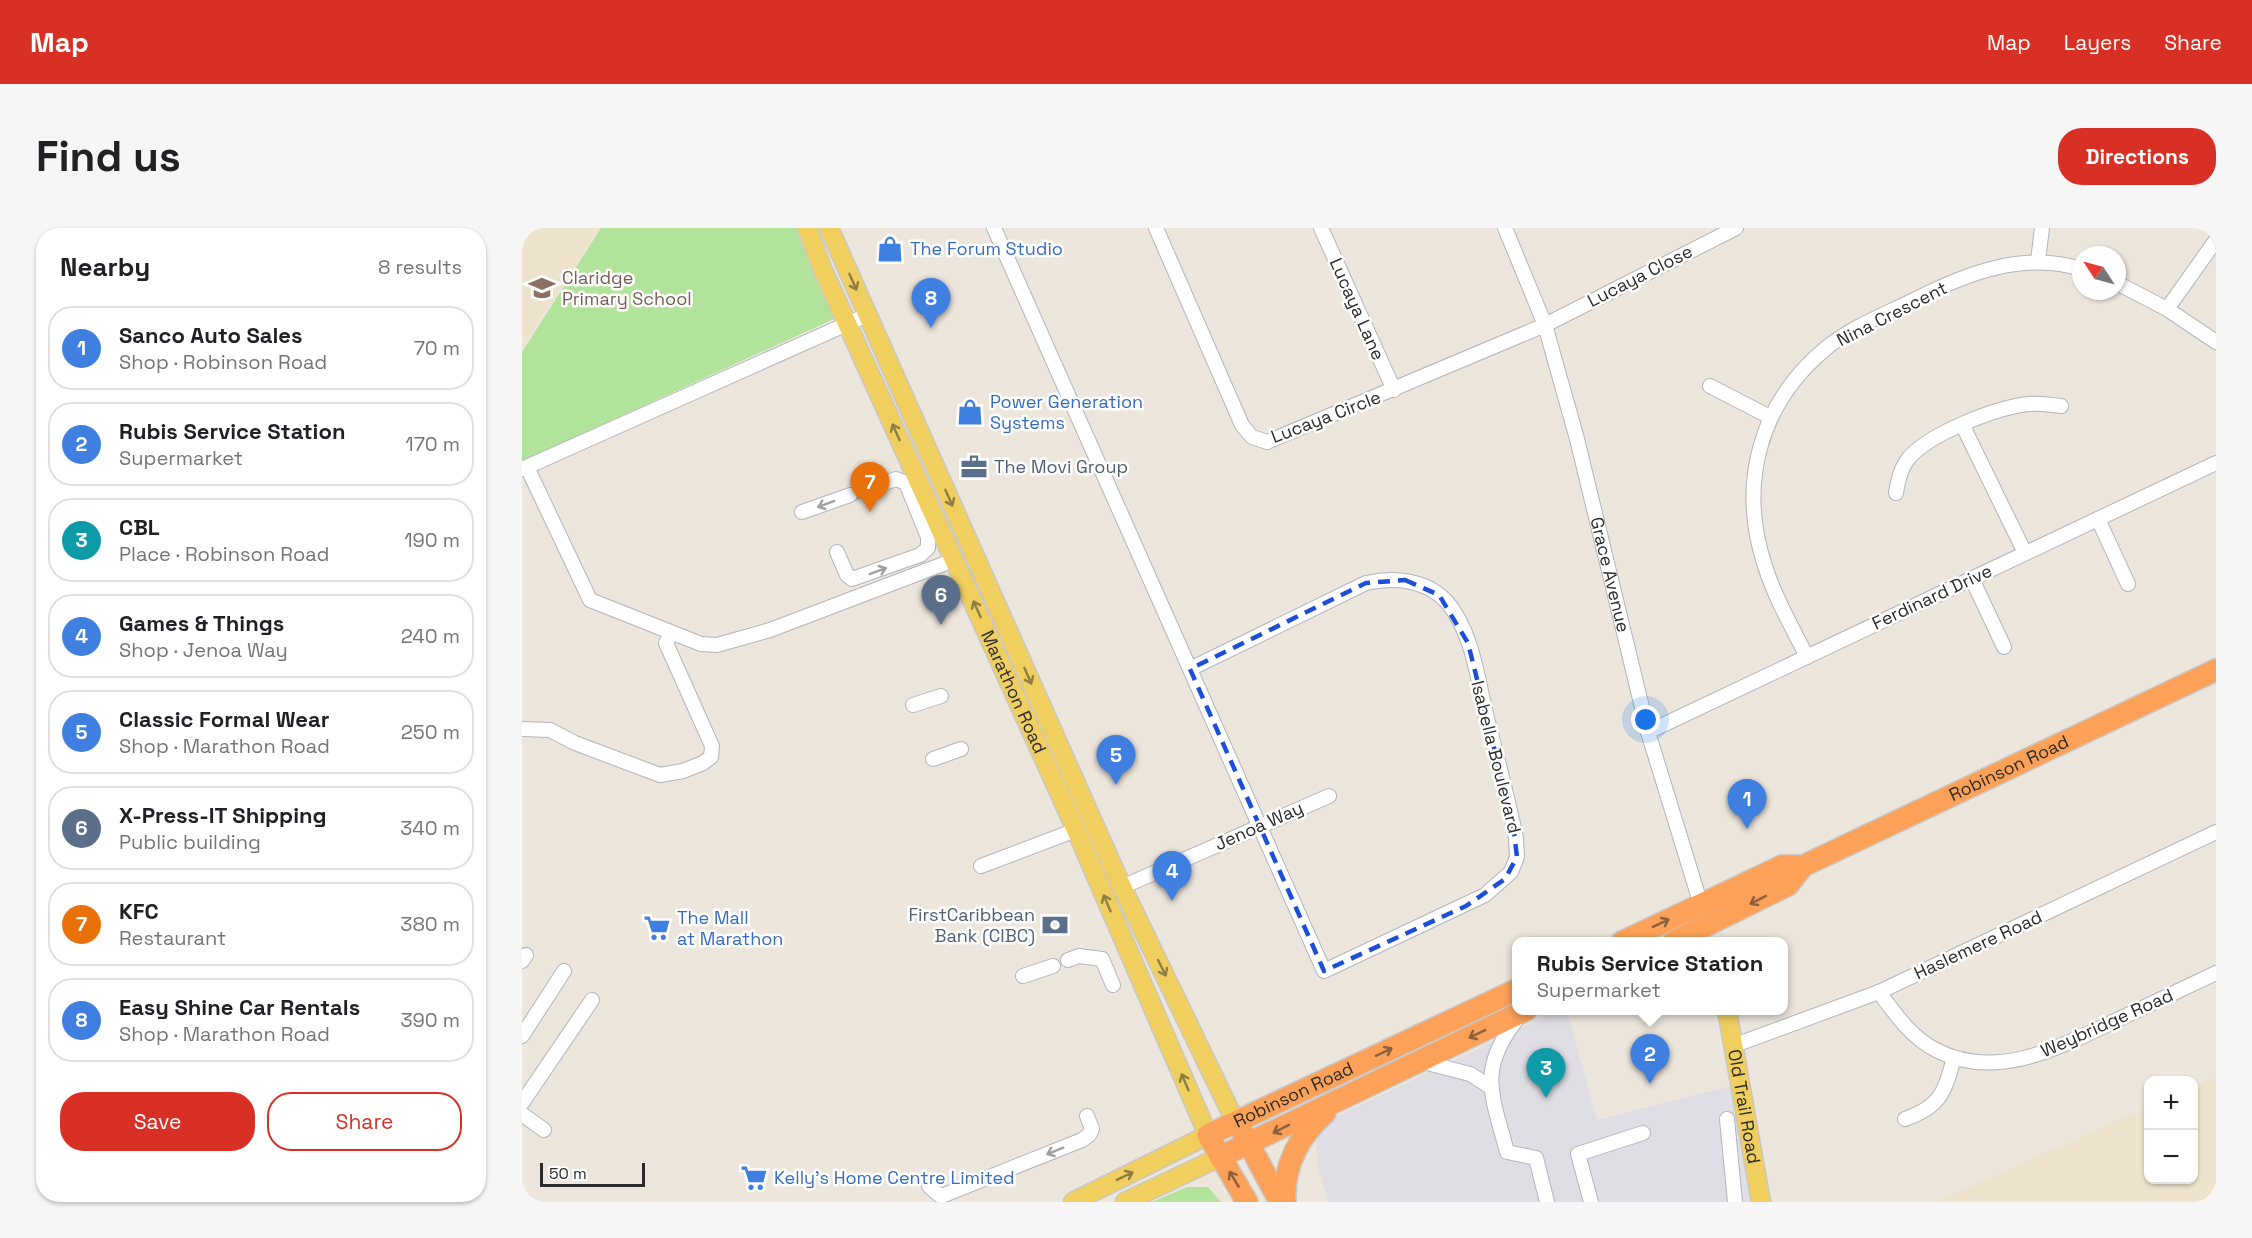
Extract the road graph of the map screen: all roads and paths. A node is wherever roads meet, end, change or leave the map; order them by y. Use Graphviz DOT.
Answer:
graph roads {
  1 [pos="807,228"];
  2 [pos="829,228"];
  3 [pos="994,228"];
  4 [pos="1156,228"];
  5 [pos="1321,228"];
  6 [pos="1505,228"];
  7 [pos="1736,228"];
  8 [pos="2042,228"];
  9 [pos="2216,240"];
  10 [pos="2038,261"];
  11 [pos="2072,267"];
  12 [pos="2126,288"];
  13 [pos="2167,309"];
  14 [pos="867,315"];
  15 [pos="848,323"];
  16 [pos="1545,325"];
  17 [pos="2216,342"];
  18 [pos="1710,386"];
  19 [pos="1394,390"];
  20 [pos="2061,406"];
  21 [pos="1770,417"];
  22 [pos="1963,426"];
  23 [pos="2216,463"];
  24 [pos="524,468"];
  25 [pos="875,486"];
  26 [pos="1896,494"];
  27 [pos="850,495"];
  28 [pos="802,512"];
  29 [pos="2098,519"];
  30 [pos="837,552"];
  31 [pos="2025,553"];
  32 [pos="954,560"];
  33 [pos="1972,579"];
  34 [pos="2128,584"];
  35 [pos="671,633"];
  36 [pos="2004,647"];
  37 [pos="1807,657"];
  38 [pos="1190,669"];
  39 [pos="2216,670"];
  40 [pos="941,696"];
  41 [pos="913,705"];
  42 [pos="522,729"];
  43 [pos="1648,732"];
  44 [pos="961,749"];
  45 [pos="933,759"];
  46 [pos="1329,796"];
  47 [pos="1260,826"];
  48 [pos="1076,830"];
  49 [pos="2216,832"];
  50 [pos="1803,866"];
  51 [pos="981,867"];
  52 [pos="1122,887"];
  53 [pos="1701,905"];
  54 [pos="1709,934"];
  55 [pos="1633,937"];
  56 [pos="1068,960"];
  57 [pos="1053,966"];
  58 [pos="564,971"];
  59 [pos="2216,973"];
  60 [pos="1023,976"];
  61 [pos="1113,985"];
  62 [pos="1512,992"];
  63 [pos="1879,992"];
  64 [pos="592,1000"];
  65 [pos="1515,1015"];
  66 [pos="1518,1015"];
  67 [pos="1728,1015"];
  68 [pos="522,1036"];
  69 [pos="1735,1045"];
  70 [pos="1428,1057"];
  71 [pos="1954,1059"];
  72 [pos="1489,1086"];
  73 [pos="1352,1093"];
  74 [pos="522,1103"];
  75 [pos="522,1114"];
  76 [pos="1087,1116"];
  77 [pos="1727,1119"];
  78 [pos="1905,1119"];
  79 [pos="1236,1120"];
  80 [pos="544,1130"];
  81 [pos="1643,1133"];
  82 [pos="1208,1135"];
  83 [pos="1249,1142"];
  84 [pos="1220,1156"];
  85 [pos="929,1186"];
  86 [pos="1073,1202"];
  87 [pos="1125,1202"];
  88 [pos="1247,1202"];
  89 [pos="1280,1202"];
  90 [pos="1285,1202"];
  91 [pos="1547,1202"];
  92 [pos="1591,1202"];
  93 [pos="1735,1202"];
  94 [pos="1761,1202"];
  1 -- 15 [label="main road, Marathon Road"];
  2 -- 14 [label="main road, Marathon Road, one-way"];
  3 -- 38 [label="street, Isabella Boulevard"];
  4 -- 19 [label="street, Lucaya Circle"];
  5 -- 19 [label="street, Lucaya Lane"];
  6 -- 16 [label="street, Grace Avenue"];
  7 -- 16 [label="street, Lucaya Close"];
  8 -- 10 [label="street"];
  9 -- 13 [label="street"];
  10 -- 11 [label="street, Nina Crescent"];
  10 -- 21 [label="street, Nina Crescent"];
  12 -- 13 [label="street"];
  13 -- 17 [label="street"];
  14 -- 15 [label="street"];
  14 -- 52 [label="main road, Marathon Road, one-way"];
  15 -- 24 [label="street"];
  32 -- 15 [label="main road, Marathon Road, one-way"];
  16 -- 19 [label="street, Lucaya Circle"];
  16 -- 43 [label="street, Grace Avenue"];
  18 -- 21 [label="street"];
  20 -- 22 [label="street"];
  21 -- 37 [label="street, Nina Crescent"];
  22 -- 26 [label="street"];
  22 -- 31 [label="street"];
  23 -- 29 [label="street, Ferdinard Drive"];
  24 -- 35 [label="street"];
  30 -- 25 [label="street, one-way"];
  27 -- 28 [label="street, one-way"];
  29 -- 31 [label="street, Ferdinard Drive"];
  29 -- 34 [label="street"];
  31 -- 33 [label="street, Ferdinard Drive"];
  32 -- 35 [label="street"];
  48 -- 32 [label="main road, Marathon Road, one-way"];
  33 -- 36 [label="street"];
  33 -- 37 [label="street, Ferdinard Drive"];
  35 -- 42 [label="street"];
  37 -- 43 [label="street, Ferdinard Drive"];
  38 -- 47 [label="street, Isabella Boulevard"];
  38 -- 47 [label="street, Isabella Boulevard"];
  39 -- 50 [label="highway, Robinson Road"];
  40 -- 41 [label="street"];
  43 -- 53 [label="street, Grace Avenue"];
  44 -- 45 [label="street"];
  46 -- 47 [label="street, Jenoa Way"];
  47 -- 52 [label="street, Jenoa Way"];
  48 -- 51 [label="street"];
  82 -- 48 [label="main road, Marathon Road, one-way"];
  49 -- 63 [label="street, Haslemere Road"];
  50 -- 53 [label="highway, Robinson Road"];
  50 -- 54 [label="highway, Robinson Road, one-way"];
  52 -- 79 [label="main road, Marathon Road, one-way"];
  53 -- 54 [label="main road, Grace Avenue"];
  55 -- 53 [label="highway, Robinson Road, one-way"];
  56 -- 61 [label="street"];
  57 -- 60 [label="street"];
  58 -- 68 [label="street"];
  59 -- 71 [label="street, Weybridge Road"];
  79 -- 62 [label="highway, Robinson Road, one-way"];
  63 -- 69 [label="street, Haslemere Road"];
  63 -- 71 [label="street, Weybridge Road"];
  64 -- 74 [label="street"];
  65 -- 70 [label="highway, Robinson Road, one-way"];
  66 -- 72 [label="street"];
  67 -- 69 [label="main road, Old Trail Road"];
  69 -- 94 [label="main road, Old Trail Road"];
  70 -- 72 [label="street"];
  70 -- 73 [label="highway, Robinson Road"];
  71 -- 78 [label="street"];
  72 -- 91 [label="street"];
  73 -- 83 [label="highway, Robinson Road, one-way"];
  73 -- 90 [label="highway"];
  75 -- 80 [label="street"];
  76 -- 85 [label="street, one-way"];
  77 -- 93 [label="street"];
  79 -- 82 [label="highway, Robinson Road"];
  79 -- 83 [label="highway, Marathon Road"];
  81 -- 92 [label="street"];
  82 -- 84 [label="highway, Marathon Road"];
  86 -- 82 [label="main road, Robinson Road, one-way"];
  83 -- 84 [label="highway, Robinson Road"];
  83 -- 89 [label="highway, Marathon Road"];
  84 -- 87 [label="main road, Robinson Road"];
  88 -- 84 [label="highway, Marathon Road, one-way"];
}
